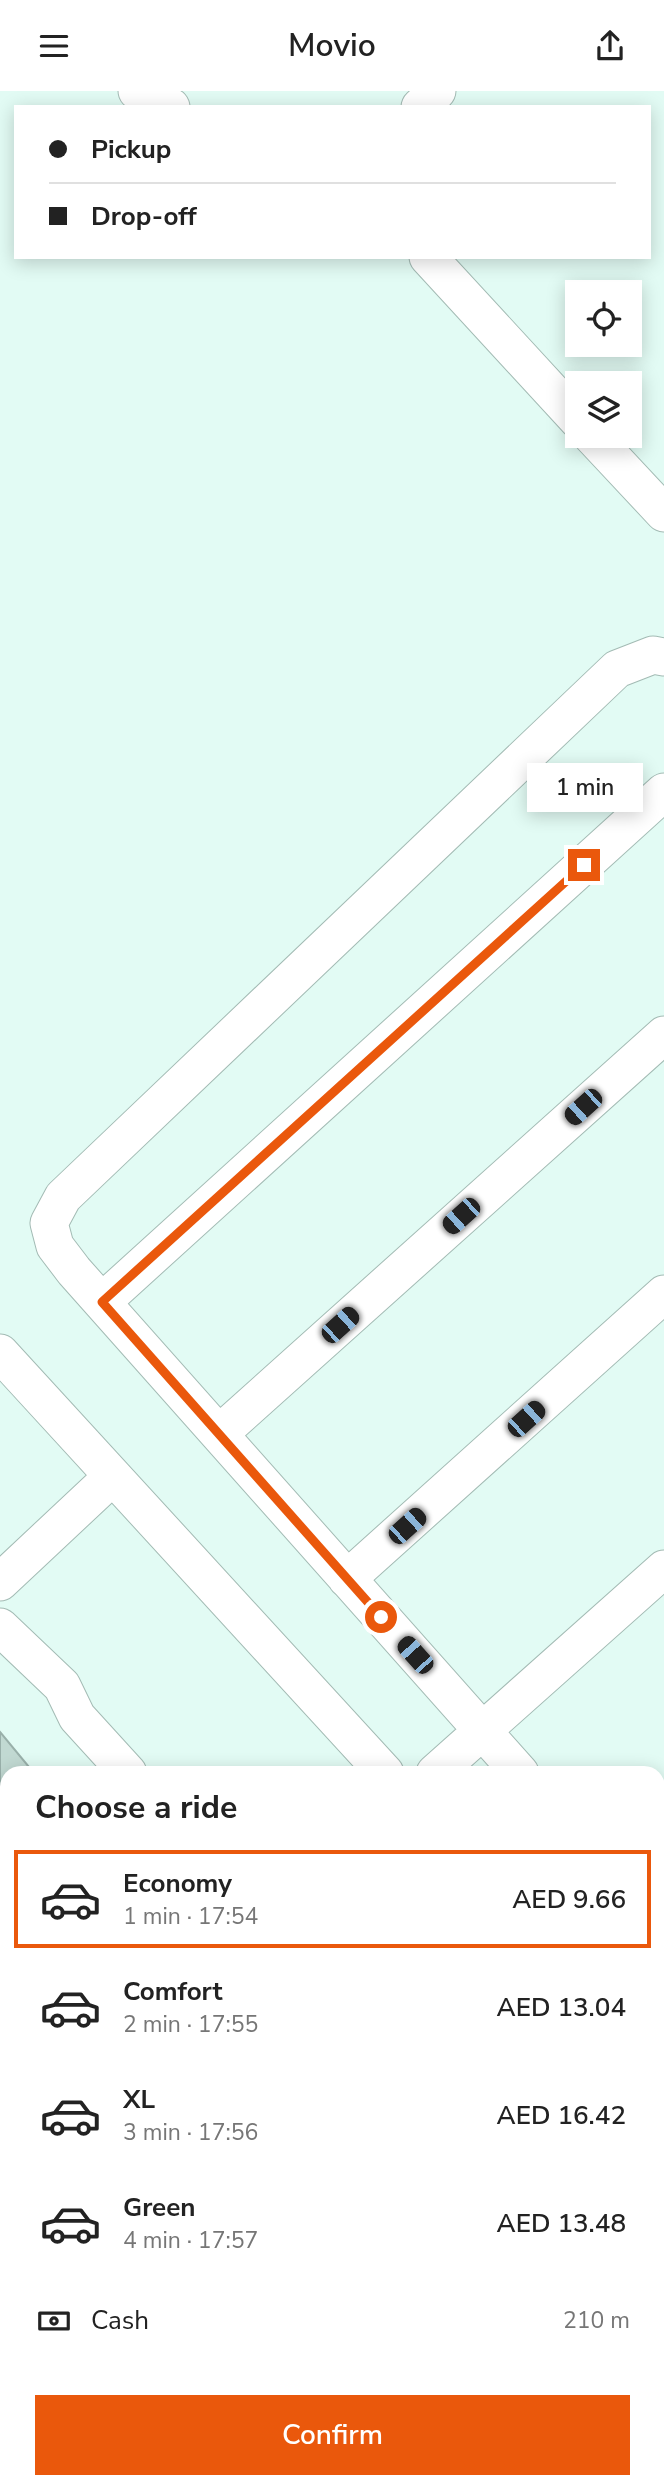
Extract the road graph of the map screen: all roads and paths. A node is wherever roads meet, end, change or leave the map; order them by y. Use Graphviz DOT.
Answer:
graph roads {
  1 [pos="136,91"];
  2 [pos="437,91"];
  3 [pos="167,105"];
  4 [pos="422,105"];
  5 [pos="430,259"];
  6 [pos="565,406"];
  7 [pos="603,448"];
  8 [pos="664,513"];
  9 [pos="664,657"];
  10 [pos="664,792"];
  11 [pos="664,1035"];
  12 [pos="664,1294"];
  13 [pos="102,1302"];
  14 [pos="0,1353"];
  15 [pos="219,1434"];
  16 [pos="112,1477"];
  17 [pos="664,1569"];
  18 [pos="347,1579"];
  19 [pos="0,1582"];
  20 [pos="0,1627"];
  21 [pos="483,1730"];
  22 [pos="122,1766"];
  23 [pos="378,1766"];
  24 [pos="443,1766"];
  25 [pos="514,1766"];
  1 -- 3 [label="street"];
  2 -- 4 [label="street"];
  5 -- 6 [label="street"];
  7 -- 8 [label="street"];
  9 -- 13 [label="street"];
  10 -- 13 [label="street"];
  11 -- 15 [label="street"];
  12 -- 18 [label="street"];
  13 -- 15 [label="street"];
  14 -- 16 [label="street"];
  15 -- 18 [label="street"];
  16 -- 19 [label="street"];
  16 -- 23 [label="street"];
  17 -- 21 [label="street"];
  18 -- 21 [label="street"];
  20 -- 22 [label="street"];
  21 -- 24 [label="street"];
  21 -- 25 [label="street"];
}
